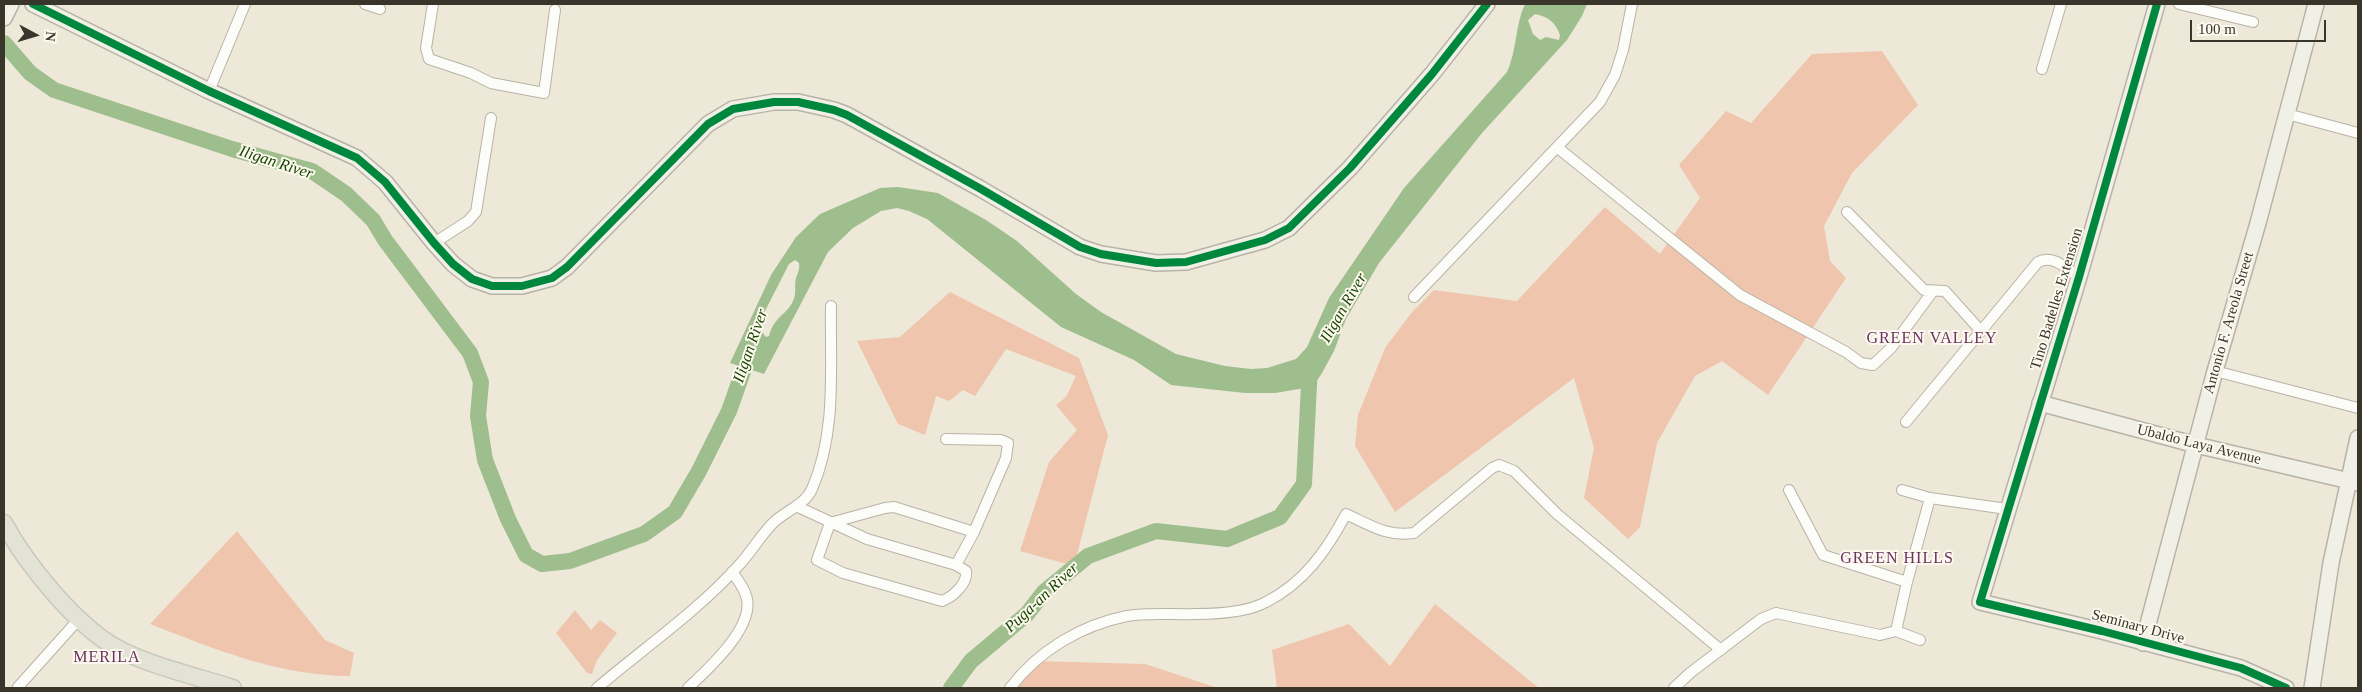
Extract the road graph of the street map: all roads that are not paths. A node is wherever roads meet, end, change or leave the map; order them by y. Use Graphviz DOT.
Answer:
graph roads {
  1 [pos="33,4"];
  2 [pos="245,4"];
  3 [pos="365,4"];
  4 [pos="432,4"];
  5 [pos="1486,4"];
  6 [pos="1632,4"];
  7 [pos="2061,4"];
  8 [pos="2157,4"];
  9 [pos="2179,4"];
  10 [pos="2316,4"];
  11 [pos="380,9"];
  12 [pos="555,10"];
  13 [pos="2253,22"];
  14 [pos="2042,70"];
  15 [pos="209,91"];
  16 [pos="2287,114"];
  17 [pos="492,118"];
  18 [pos="2358,134"];
  19 [pos="1558,148"];
  20 [pos="1847,212"];
  21 [pos="434,243"];
  22 [pos="2079,277"];
  23 [pos="1933,291"];
  24 [pos="1414,297"];
  25 [pos="831,306"];
  26 [pos="1980,330"];
  27 [pos="2215,371"];
  28 [pos="2040,403"];
  29 [pos="2358,408"];
  30 [pos="1906,422"];
  31 [pos="2358,438"];
  32 [pos="946,439"];
  33 [pos="2196,446"];
  34 [pos="2353,482"];
  35 [pos="1788,490"];
  36 [pos="1902,490"];
  37 [pos="1930,498"];
  38 [pos="796,506"];
  39 [pos="2007,509"];
  40 [pos="830,523"];
  41 [pos="5,531"];
  42 [pos="974,532"];
  43 [pos="956,566"];
  44 [pos="732,572"];
  45 [pos="1907,582"];
  46 [pos="1980,602"];
  47 [pos="79,619"];
  48 [pos="1896,632"];
  49 [pos="1920,640"];
  50 [pos="2143,643"];
  51 [pos="1721,650"];
  52 [pos="18,687"];
  53 [pos="233,688"];
  54 [pos="597,688"];
  55 [pos="688,688"];
  56 [pos="1010,688"];
  57 [pos="1674,688"];
  58 [pos="2286,688"];
  59 [pos="2312,688"];
  1 -- 15 [label="street"];
  2 -- 15 [label="street"];
  3 -- 11 [label="street"];
  4 -- 12 [label="street"];
  5 -- 21 [label="street"];
  6 -- 19 [label="street"];
  7 -- 14 [label="street"];
  8 -- 22 [label="street, Tino Badelles Extension"];
  9 -- 13 [label="street"];
  10 -- 16 [label="street, Antonio F. Areola Street"];
  15 -- 21 [label="street"];
  16 -- 18 [label="street"];
  16 -- 27 [label="street, Antonio F. Areola Street"];
  17 -- 21 [label="street"];
  19 -- 23 [label="street"];
  19 -- 24 [label="street"];
  20 -- 23 [label="street"];
  22 -- 26 [label="street"];
  22 -- 28 [label="street, Tino Badelles Extension"];
  23 -- 26 [label="street"];
  25 -- 38 [label="street"];
  26 -- 30 [label="street"];
  27 -- 29 [label="street"];
  27 -- 33 [label="street, Antonio F. Areola Street"];
  28 -- 33 [label="street, Ubaldo Laya Avenue"];
  28 -- 39 [label="street, Tino Badelles Extension"];
  31 -- 34 [label="street"];
  32 -- 42 [label="street"];
  33 -- 34 [label="street, Ubaldo Laya Avenue"];
  33 -- 50 [label="street, Antonio F. Areola Street"];
  34 -- 59 [label="street"];
  35 -- 45 [label="street"];
  36 -- 37 [label="street"];
  37 -- 39 [label="street"];
  37 -- 45 [label="street"];
  38 -- 40 [label="street"];
  38 -- 44 [label="street"];
  39 -- 46 [label="street, Tino Badelles Extension"];
  40 -- 42 [label="street"];
  40 -- 43 [label="street"];
  40 -- 43 [label="street"];
  41 -- 47 [label="main road"];
  42 -- 43 [label="street"];
  44 -- 54 [label="street"];
  44 -- 55 [label="street"];
  45 -- 48 [label="street"];
  46 -- 50 [label="street, Seminary Drive"];
  47 -- 52 [label="street"];
  47 -- 53 [label="main road"];
  48 -- 49 [label="street"];
  48 -- 51 [label="street"];
  50 -- 58 [label="street, Seminary Drive"];
  51 -- 56 [label="street"];
  51 -- 57 [label="street"];
}
